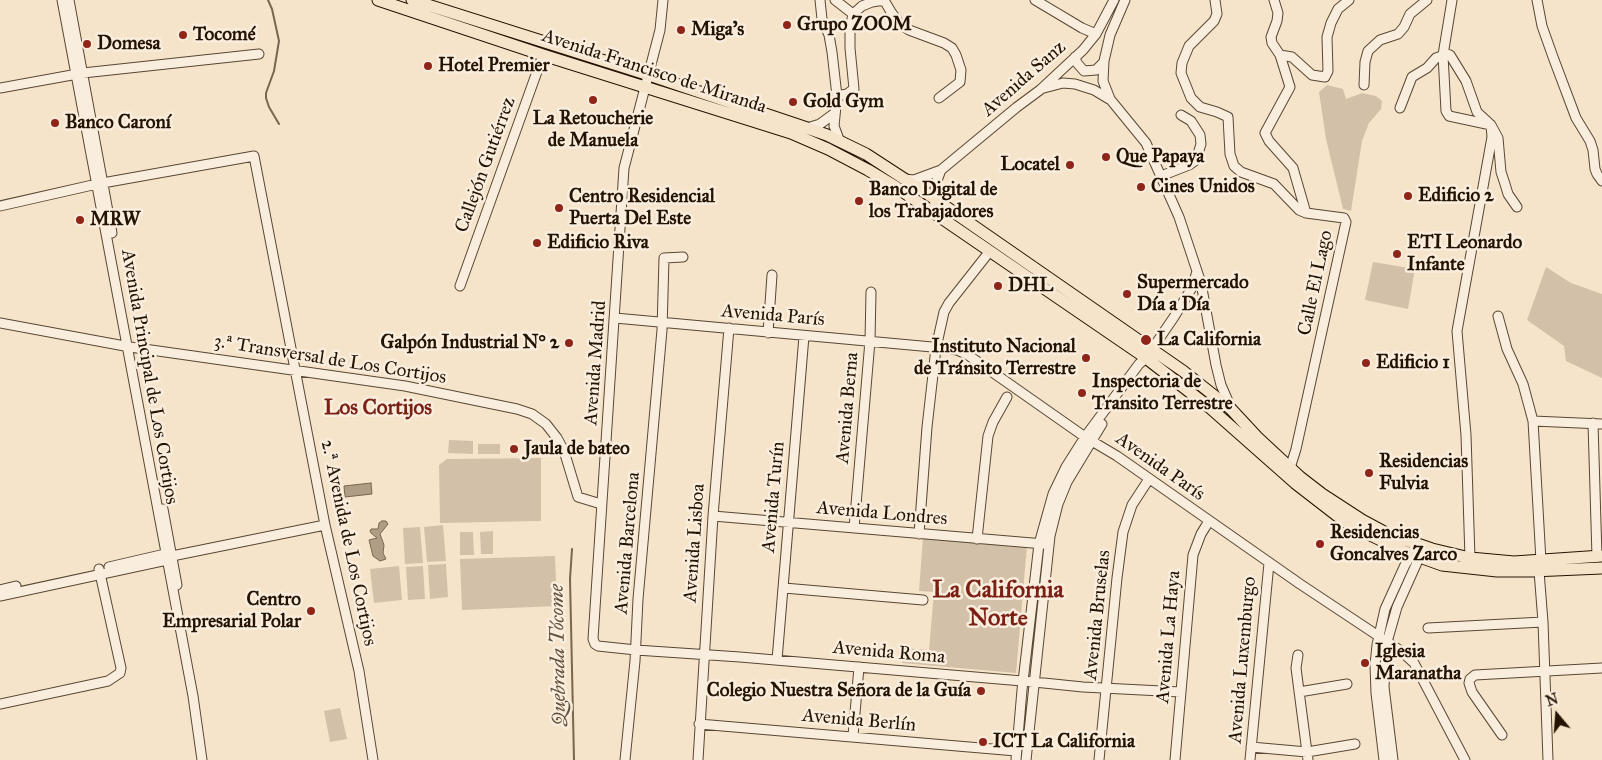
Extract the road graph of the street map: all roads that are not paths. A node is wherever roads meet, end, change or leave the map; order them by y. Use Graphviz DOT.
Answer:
graph roads {
  1 [pos="62,0"];
  2 [pos="69,0"];
  3 [pos="378,0"];
  4 [pos="663,0"];
  5 [pos="820,0"];
  6 [pos="835,0"];
  7 [pos="884,0"];
  8 [pos="1035,0"];
  9 [pos="1114,0"];
  10 [pos="1125,0"];
  11 [pos="1215,0"];
  12 [pos="1274,0"];
  13 [pos="1349,0"];
  14 [pos="1427,0"];
  15 [pos="1452,0"];
  16 [pos="1537,0"];
  17 [pos="410,3"];
  18 [pos="853,14"];
  19 [pos="1096,34"];
  20 [pos="259,54"];
  21 [pos="1280,54"];
  22 [pos="543,55"];
  23 [pos="1443,55"];
  24 [pos="1075,57"];
  25 [pos="1104,61"];
  26 [pos="80,74"];
  27 [pos="649,75"];
  28 [pos="1364,86"];
  29 [pos="645,87"];
  30 [pos="0,88"];
  31 [pos="1040,90"];
  32 [pos="837,96"];
  33 [pos="939,98"];
  34 [pos="1110,100"];
  35 [pos="1400,108"];
  36 [pos="835,113"];
  37 [pos="1182,115"];
  38 [pos="1491,125"];
  39 [pos="807,128"];
  40 [pos="840,142"];
  41 [pos="941,170"];
  42 [pos="1161,176"];
  43 [pos="901,178"];
  44 [pos="1602,181"];
  45 [pos="100,184"];
  46 [pos="934,198"];
  47 [pos="0,206"];
  48 [pos="1517,207"];
  49 [pos="1306,213"];
  50 [pos="942,218"];
  51 [pos="990,251"];
  52 [pos="683,257"];
  53 [pos="1197,271"];
  54 [pos="772,275"];
  55 [pos="460,286"];
  56 [pos="871,292"];
  57 [pos="1498,316"];
  58 [pos="615,318"];
  59 [pos="0,323"];
  60 [pos="662,323"];
  61 [pos="729,328"];
  62 [pos="768,332"];
  63 [pos="804,336"];
  64 [pos="870,341"];
  65 [pos="128,346"];
  66 [pos="936,348"];
  67 [pos="1149,354"];
  68 [pos="295,369"];
  69 [pos="1007,397"];
  70 [pos="1231,409"];
  71 [pos="1533,421"];
  72 [pos="1597,424"];
  73 [pos="1088,439"];
  74 [pos="1290,468"];
  75 [pos="1149,479"];
  76 [pos="1598,494"];
  77 [pos="601,504"];
  78 [pos="713,516"];
  79 [pos="1209,521"];
  80 [pos="788,523"];
  81 [pos="325,525"];
  82 [pos="854,528"];
  83 [pos="919,534"];
  84 [pos="977,539"];
  85 [pos="1044,544"];
  86 [pos="1418,544"];
  87 [pos="168,556"];
  88 [pos="1415,556"];
  89 [pos="1470,558"];
  90 [pos="1600,560"];
  91 [pos="1269,562"];
  92 [pos="1540,566"];
  93 [pos="100,572"];
  94 [pos="784,588"];
  95 [pos="0,590"];
  96 [pos="0,596"];
  97 [pos="923,600"];
  98 [pos="1543,622"];
  99 [pos="1428,628"];
  100 [pos="1383,639"];
  101 [pos="595,644"];
  102 [pos="636,650"];
  103 [pos="704,654"];
  104 [pos="1298,655"];
  105 [pos="778,660"];
  106 [pos="859,667"];
  107 [pos="1602,668"];
  108 [pos="1545,671"];
  109 [pos="1023,681"];
  110 [pos="1034,682"];
  111 [pos="1347,684"];
  112 [pos="1107,688"];
  113 [pos="1181,692"];
  114 [pos="1299,692"];
  115 [pos="0,704"];
  116 [pos="700,724"];
  117 [pos="1502,735"];
  118 [pos="853,736"];
  119 [pos="1355,744"];
  120 [pos="1252,747"];
  121 [pos="1016,755"];
  122 [pos="1307,756"];
  123 [pos="202,760"];
  124 [pos="208,760"];
  125 [pos="374,760"];
  126 [pos="625,760"];
  127 [pos="698,760"];
  128 [pos="1026,760"];
  129 [pos="1099,760"];
  130 [pos="1175,760"];
  131 [pos="1250,760"];
  132 [pos="1384,760"];
  133 [pos="1393,760"];
  134 [pos="1465,760"];
  135 [pos="1548,760"];
  1 -- 26 [label="street, Avenida Principal de Los Cortijos"];
  2 -- 26 [label="street, Avenida Principal de Los Cortijos"];
  3 -- 17 [label="main road, Avenida Francisco de Miranda"];
  4 -- 27 [label="street, Avenida Madrid"];
  5 -- 32 [label="street"];
  6 -- 18 [label="street"];
  7 -- 18 [label="street"];
  7 -- 33 [label="street"];
  8 -- 19 [label="street"];
  9 -- 19 [label="street, Avenida Sanz"];
  10 -- 25 [label="street"];
  11 -- 49 [label="street"];
  12 -- 21 [label="street"];
  13 -- 21 [label="street"];
  14 -- 28 [label="street"];
  15 -- 23 [label="street"];
  16 -- 44 [label="street"];
  17 -- 22 [label="main road, Avenida Francisco de Miranda"];
  17 -- 27 [label="main road, Avenida Francisco de Miranda"];
  18 -- 32 [label="street"];
  19 -- 24 [label="street, Avenida Sanz"];
  20 -- 26 [label="street"];
  21 -- 49 [label="street, Calle El Lago"];
  22 -- 29 [label="main road, Avenida Francisco de Miranda"];
  22 -- 55 [label="street, Callejón Gutiérrez"];
  23 -- 35 [label="street"];
  23 -- 38 [label="street"];
  23 -- 38 [label="street"];
  24 -- 25 [label="street"];
  24 -- 31 [label="street, Avenida Sanz"];
  25 -- 34 [label="street"];
  26 -- 30 [label="street"];
  26 -- 45 [label="street, Avenida Principal de Los Cortijos"];
  27 -- 29 [label="street, Avenida Madrid"];
  27 -- 39 [label="main road, Avenida Francisco de Miranda"];
  29 -- 50 [label="main road, Avenida Francisco de Miranda"];
  29 -- 58 [label="street, Avenida Madrid"];
  31 -- 34 [label="street"];
  31 -- 41 [label="street, Avenida Sanz"];
  32 -- 36 [label="street"];
  34 -- 42 [label="street"];
  36 -- 39 [label="street"];
  36 -- 40 [label="street"];
  37 -- 42 [label="street"];
  38 -- 48 [label="street"];
  38 -- 89 [label="street"];
  39 -- 40 [label="main road, Avenida Francisco de Miranda"];
  40 -- 43 [label="main road, Avenida Francisco de Miranda"];
  41 -- 43 [label="street, Avenida Sanz"];
  41 -- 46 [label="street"];
  42 -- 53 [label="street"];
  43 -- 46 [label="main road, Avenida Francisco de Miranda"];
  45 -- 47 [label="street"];
  45 -- 65 [label="street, Avenida Principal de Los Cortijos"];
  45 -- 68 [label="street, 2.ª Avenida de Los Cortijos"];
  46 -- 50 [label="street"];
  46 -- 67 [label="main road, Avenida Francisco de Miranda"];
  49 -- 74 [label="street, Calle El Lago"];
  50 -- 51 [label="main road, Avenida Francisco de Miranda"];
  51 -- 66 [label="street"];
  51 -- 67 [label="main road, Avenida Francisco de Miranda"];
  52 -- 60 [label="street, Avenida Barcelona"];
  53 -- 67 [label="street"];
  53 -- 70 [label="street"];
  54 -- 62 [label="street"];
  56 -- 64 [label="street, Avenida Berna"];
  57 -- 71 [label="street"];
  58 -- 60 [label="street, Avenida París"];
  58 -- 77 [label="street, Avenida Madrid"];
  59 -- 65 [label="street, 3.ª Transversal de Los Cortijos"];
  60 -- 61 [label="street, Avenida París"];
  60 -- 102 [label="street, Avenida Barcelona"];
  61 -- 62 [label="street, Avenida París"];
  61 -- 78 [label="street, Avenida Lisboa"];
  62 -- 63 [label="street, Avenida París"];
  63 -- 64 [label="street, Avenida París"];
  63 -- 80 [label="street, Avenida Turín"];
  64 -- 66 [label="street, Avenida París"];
  64 -- 82 [label="street, Avenida Berna"];
  65 -- 68 [label="street, 3.ª Transversal de Los Cortijos"];
  65 -- 87 [label="street, Avenida Principal de Los Cortijos"];
  66 -- 73 [label="street, Avenida París"];
  66 -- 83 [label="street"];
  67 -- 70 [label="main road, Avenida Francisco de Miranda"];
  67 -- 73 [label="street"];
  67 -- 88 [label="main road, Avenida Francisco de Miranda"];
  68 -- 77 [label="street, 3.ª Transversal de Los Cortijos"];
  68 -- 81 [label="street, 2.ª Avenida de Los Cortijos"];
  69 -- 84 [label="street"];
  70 -- 74 [label="main road, Avenida Francisco de Miranda"];
  71 -- 72 [label="street"];
  71 -- 92 [label="street"];
  72 -- 76 [label="street"];
  73 -- 75 [label="street, Avenida París"];
  73 -- 85 [label="street"];
  74 -- 86 [label="main road, Avenida Francisco de Miranda"];
  75 -- 79 [label="street, Avenida París"];
  75 -- 112 [label="street, Avenida Bruselas"];
  76 -- 90 [label="street"];
  77 -- 101 [label="street, Avenida Madrid"];
  78 -- 80 [label="street, Avenida Londres"];
  78 -- 103 [label="street, Avenida Lisboa"];
  79 -- 91 [label="street, Avenida París"];
  79 -- 113 [label="street, Avenida La Haya"];
  80 -- 82 [label="street, Avenida Londres"];
  80 -- 94 [label="street, Avenida Turín"];
  81 -- 87 [label="street"];
  81 -- 125 [label="street, 2.ª Avenida de Los Cortijos"];
  82 -- 83 [label="street, Avenida Londres"];
  83 -- 84 [label="street, Avenida Londres"];
  84 -- 85 [label="street, Avenida Londres"];
  85 -- 109 [label="street"];
  85 -- 110 [label="street"];
  86 -- 88 [label="street"];
  86 -- 89 [label="main road, Avenida Francisco de Miranda"];
  87 -- 93 [label="street"];
  87 -- 123 [label="street, Avenida Principal de Los Cortijos"];
  87 -- 124 [label="street, Avenida Principal de Los Cortijos"];
  88 -- 92 [label="main road, Avenida Francisco de Miranda"];
  88 -- 100 [label="street"];
  89 -- 92 [label="main road, Avenida Francisco de Miranda"];
  90 -- 92 [label="main road, Avenida Francisco de Miranda"];
  91 -- 100 [label="street, Avenida París"];
  91 -- 120 [label="street, Avenida Luxemburgo"];
  92 -- 98 [label="street"];
  93 -- 95 [label="street"];
  93 -- 96 [label="street"];
  93 -- 115 [label="street"];
  94 -- 97 [label="street"];
  94 -- 105 [label="street, Avenida Turín"];
  98 -- 99 [label="street"];
  98 -- 108 [label="street"];
  100 -- 132 [label="street"];
  100 -- 133 [label="street"];
  100 -- 134 [label="street, Avenida París"];
  101 -- 102 [label="street, Avenida Roma"];
  102 -- 103 [label="street, Avenida Roma"];
  102 -- 126 [label="street, Avenida Barcelona"];
  103 -- 105 [label="street, Avenida Roma"];
  103 -- 116 [label="street, Avenida Lisboa"];
  104 -- 114 [label="street"];
  105 -- 106 [label="street, Avenida Roma"];
  106 -- 109 [label="street, Avenida Roma"];
  106 -- 118 [label="street"];
  107 -- 108 [label="street"];
  108 -- 117 [label="street"];
  108 -- 135 [label="street"];
  109 -- 110 [label="street, Avenida Roma"];
  109 -- 121 [label="street"];
  110 -- 112 [label="street, Avenida Roma"];
  110 -- 128 [label="street"];
  111 -- 114 [label="street"];
  112 -- 113 [label="street, Avenida Roma"];
  112 -- 129 [label="street, Avenida Bruselas"];
  113 -- 130 [label="street, Avenida La Haya"];
  114 -- 122 [label="street"];
  116 -- 118 [label="street, Avenida Berlín"];
  116 -- 127 [label="street, Avenida Lisboa"];
  118 -- 121 [label="street, Avenida Berlín"];
  119 -- 122 [label="street"];
  120 -- 122 [label="street"];
  120 -- 131 [label="street, Avenida Luxemburgo"];
}
